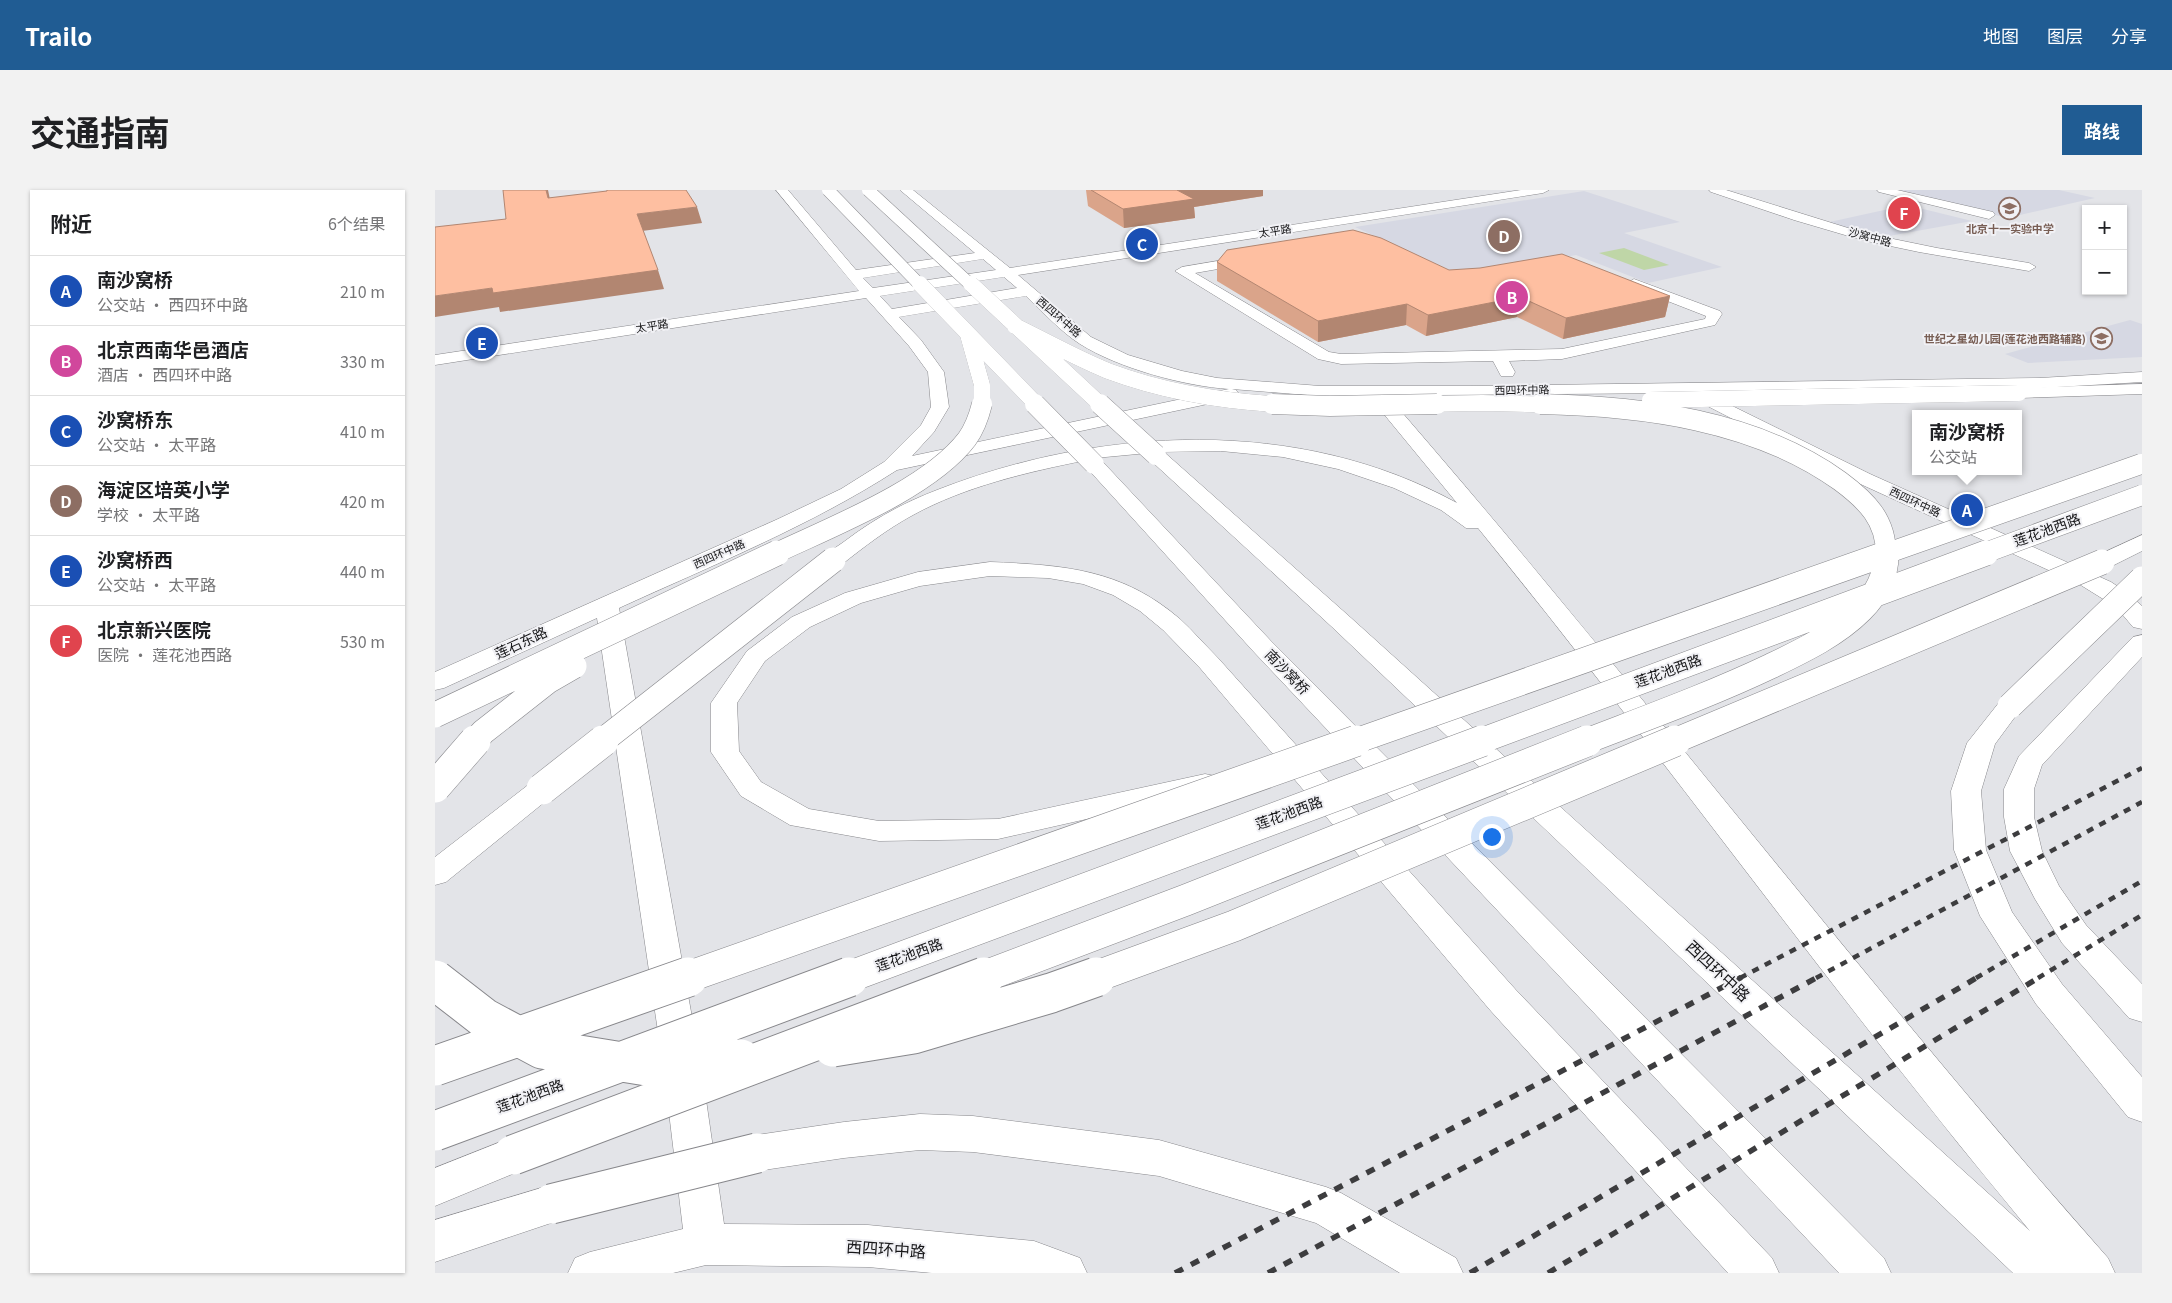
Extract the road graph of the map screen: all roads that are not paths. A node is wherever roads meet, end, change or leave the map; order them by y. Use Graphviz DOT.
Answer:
graph roads {
  1 [pos="782,190"];
  2 [pos="827,190"];
  3 [pos="868,190"];
  4 [pos="905,190"];
  5 [pos="1543,190"];
  6 [pos="1715,190"];
  7 [pos="1883,190"];
  8 [pos="1989,215"];
  9 [pos="1318,224"];
  10 [pos="1345,238"];
  11 [pos="986,255"];
  12 [pos="1268,256"];
  13 [pos="2029,267"];
  14 [pos="1007,272"];
  15 [pos="853,274"];
  16 [pos="1617,277"];
  17 [pos="1029,291"];
  18 [pos="870,293"];
  19 [pos="889,314"];
  20 [pos="1015,326"];
  21 [pos="968,335"];
  22 [pos="1498,356"];
  23 [pos="435,360"];
  24 [pos="2142,366"];
  25 [pos="2142,377"];
  26 [pos="1261,388"];
  27 [pos="1683,388"];
  28 [pos="2142,389"];
  29 [pos="1513,390"];
  30 [pos="1375,392"];
  31 [pos="1547,402"];
  32 [pos="2141,464"];
  33 [pos="891,466"];
  34 [pos="2142,494"];
  35 [pos="2142,542"];
  36 [pos="1504,547"];
  37 [pos="2142,579"];
  38 [pos="695,592"];
  39 [pos="606,604"];
  40 [pos="2142,621"];
  41 [pos="2142,642"];
  42 [pos="435,682"];
  43 [pos="435,715"];
  44 [pos="1294,763"];
  45 [pos="435,787"];
  46 [pos="435,874"];
  47 [pos="435,980"];
  48 [pos="2142,1008"];
  49 [pos="435,1066"];
  50 [pos="2142,1104"];
  51 [pos="435,1131"];
  52 [pos="435,1187"];
  53 [pos="435,1241"];
  54 [pos="706,1244"];
  55 [pos="590,1273"];
  56 [pos="1065,1273"];
  57 [pos="1441,1273"];
  58 [pos="1757,1273"];
  59 [pos="1869,1273"];
  60 [pos="2044,1273"];
  61 [pos="2093,1273"];
  1 -- 15 [label="main road, 西四环中路"];
  2 -- 21 [label="main road, bridge"];
  3 -- 20 [label="main road, bridge"];
  4 -- 11 [label="main road, 西四环中路"];
  5 -- 9 [label="main road, 太平路"];
  6 -- 13 [label="main road, 沙窝中路"];
  7 -- 8 [label="main road"];
  9 -- 10 [label="main road"];
  9 -- 14 [label="main road, 太平路"];
  11 -- 14 [label="main road, 西四环中路"];
  11 -- 15 [label="main road"];
  12 -- 22 [label="main road"];
  14 -- 17 [label="main road, 西四环中路"];
  14 -- 18 [label="main road, 太平路"];
  15 -- 18 [label="main road, 西四环中路"];
  16 -- 22 [label="main road"];
  17 -- 19 [label="main road"];
  17 -- 26 [label="main road, 西四环中路"];
  18 -- 19 [label="main road, 西四环中路"];
  18 -- 23 [label="main road, 太平路"];
  19 -- 33 [label="main road, 西四环中路"];
  20 -- 31 [label="main road, bridge"];
  20 -- 60 [label="main road, 西四环中路, bridge"];
  21 -- 38 [label="main road, bridge"];
  21 -- 59 [label="main road, 南沙窝桥, bridge"];
  22 -- 29 [label="main road"];
  24 -- 27 [label="main road"];
  25 -- 27 [label="main road"];
  26 -- 30 [label="main road, 西四环中路"];
  26 -- 33 [label="main road"];
  27 -- 29 [label="main road, 西四环中路"];
  27 -- 40 [label="main road, 西四环中路"];
  28 -- 31 [label="main road, bridge"];
  29 -- 30 [label="main road, 西四环中路"];
  30 -- 36 [label="main road"];
  31 -- 52 [label="main road, bridge"];
  32 -- 44 [label="main road, bridge"];
  33 -- 39 [label="main road, 西四环中路"];
  34 -- 51 [label="main road, 莲花池西路, bridge"];
  35 -- 47 [label="main road, bridge"];
  36 -- 46 [label="main road, bridge"];
  36 -- 61 [label="main road"];
  37 -- 50 [label="main road, bridge"];
  38 -- 43 [label="main road, bridge"];
  38 -- 45 [label="main road, bridge"];
  39 -- 42 [label="main road, 莲石东路"];
  39 -- 54 [label="main road"];
  41 -- 48 [label="main road"];
  44 -- 49 [label="main road, bridge"];
  44 -- 58 [label="main road, bridge"];
  53 -- 57 [label="main road, bridge"];
  54 -- 55 [label="main road"];
  54 -- 56 [label="main road, 西四环中路"];
}
